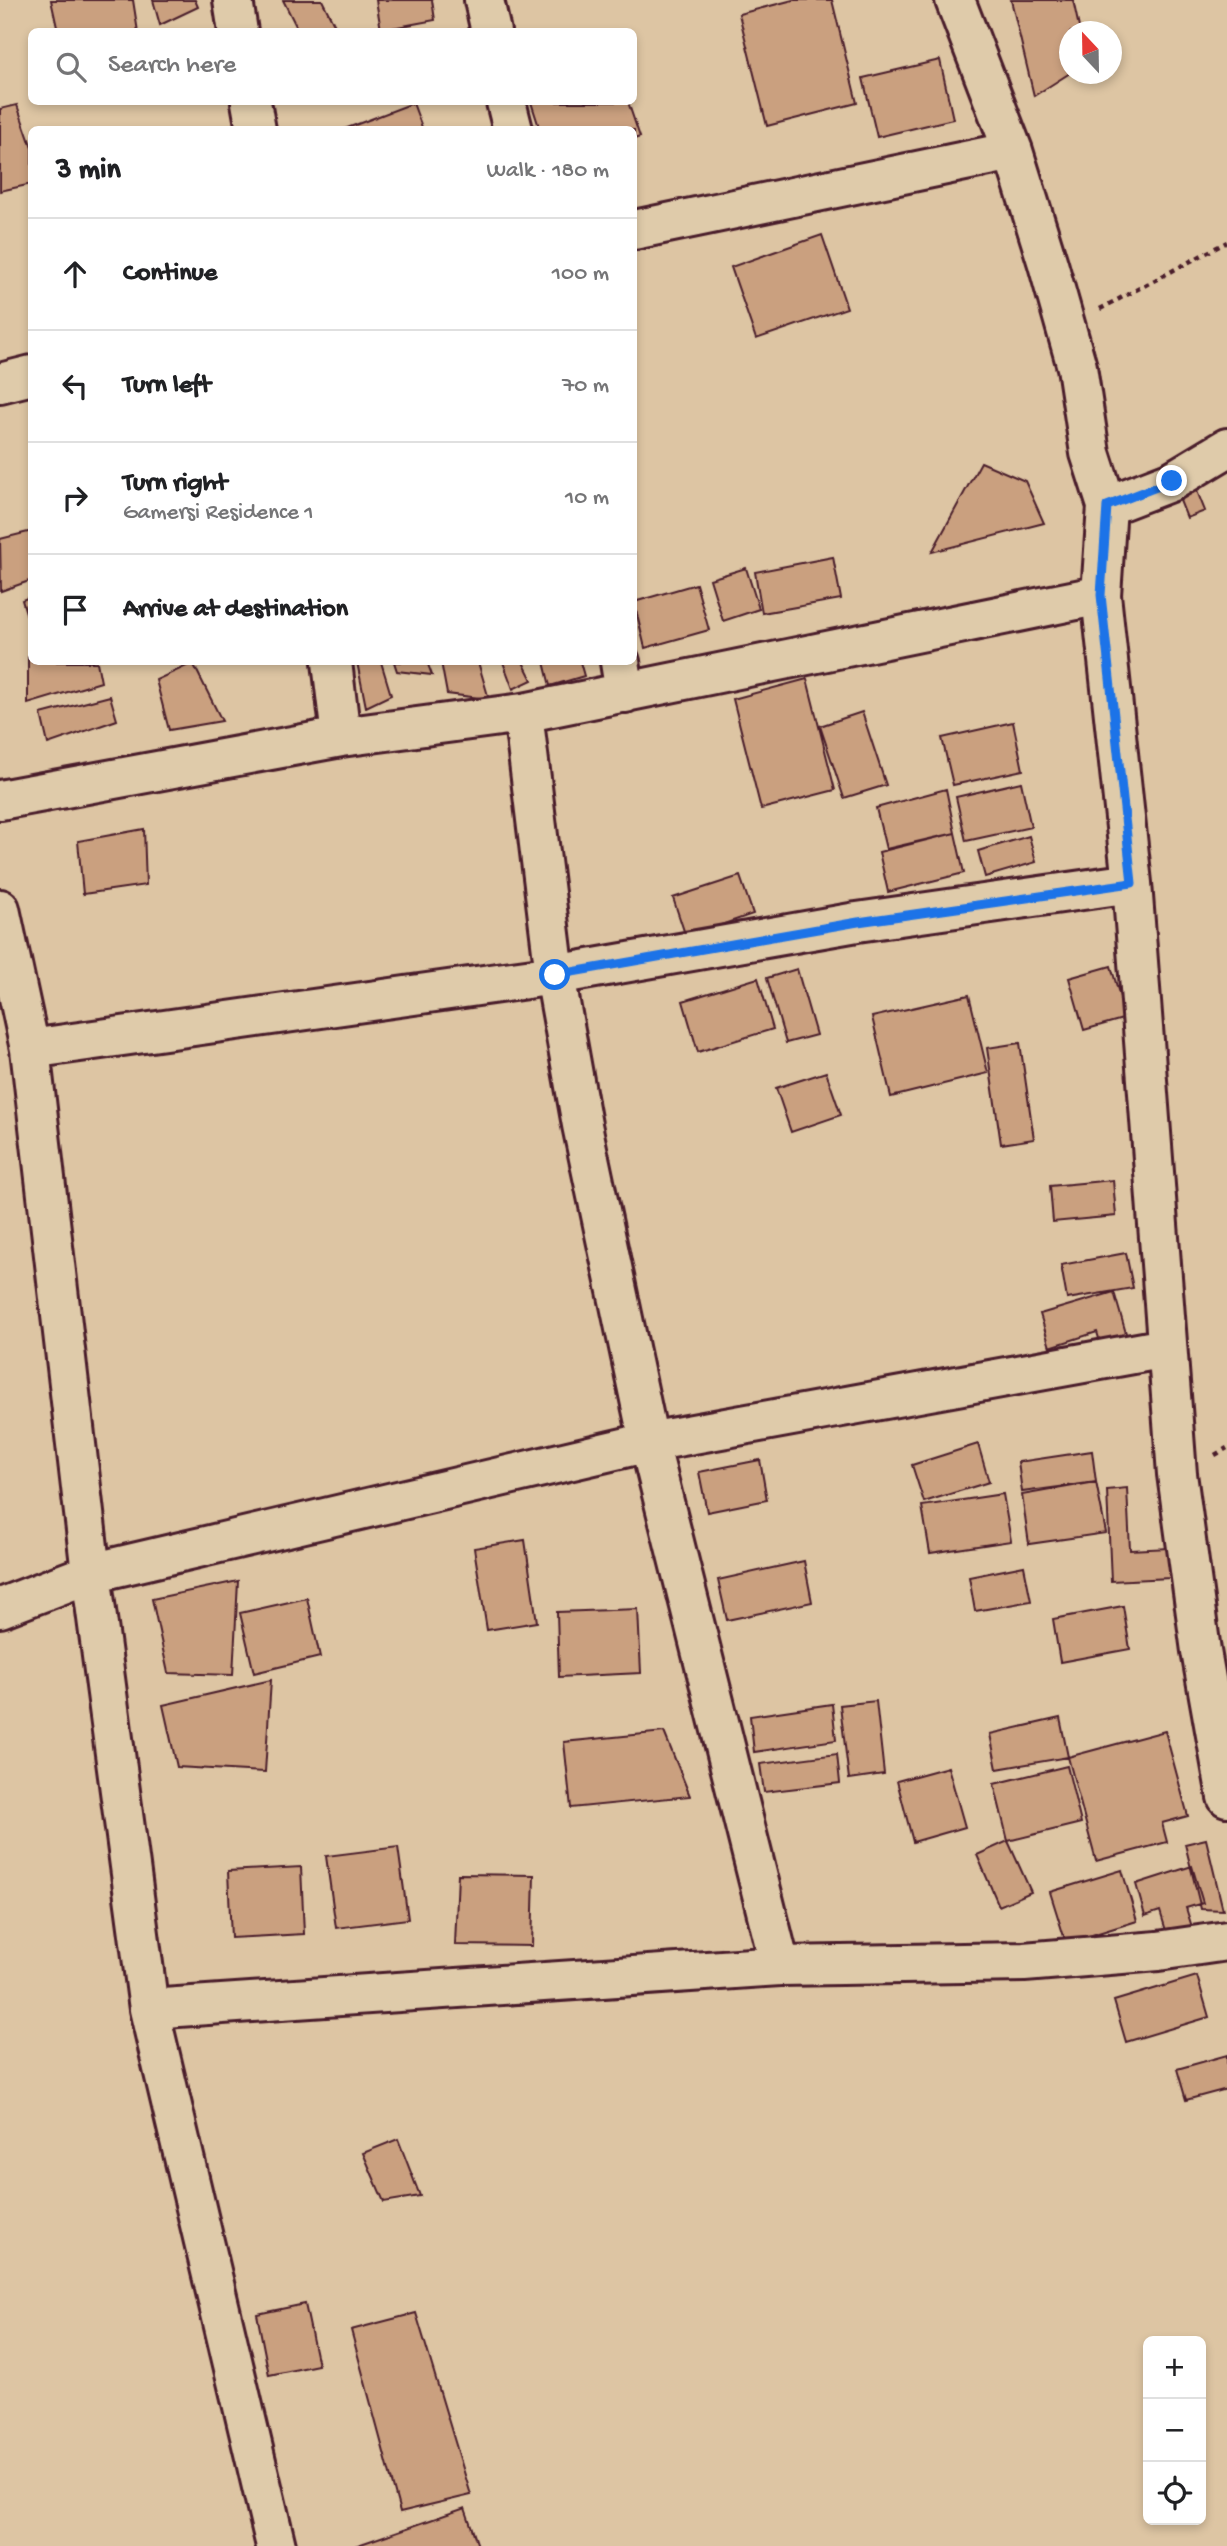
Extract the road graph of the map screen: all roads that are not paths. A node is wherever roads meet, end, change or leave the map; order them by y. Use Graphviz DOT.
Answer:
graph roads {
  1 [pos="233,0"];
  2 [pos="484,0"];
  3 [pos="955,0"];
  4 [pos="237,28"];
  5 [pos="490,28"];
  6 [pos="252,105"];
  7 [pos="507,105"];
  8 [pos="255,126"];
  9 [pos="512,126"];
  10 [pos="1013,151"];
  11 [pos="637,229"];
  12 [pos="28,376"];
  13 [pos="0,383"];
  14 [pos="1227,448"];
  15 [pos="1107,506"];
  16 [pos="1101,595"];
  17 [pos="332,665"];
  18 [pos="622,677"];
  19 [pos="523,713"];
  20 [pos="341,737"];
  21 [pos="0,800"];
  22 [pos="1132,883"];
  23 [pos="0,909"];
  24 [pos="555,975"];
  25 [pos="30,1049"];
  26 [pos="1166,1348"];
  27 [pos="649,1442"];
  28 [pos="91,1573"];
  29 [pos="0,1608"];
  30 [pos="1227,1797"];
  31 [pos="1227,1941"];
  32 [pos="780,1966"];
  33 [pos="149,2009"];
  34 [pos="276,2546"];
  1 -- 4 [label="street"];
  2 -- 5 [label="street"];
  3 -- 10 [label="street"];
  6 -- 8 [label="street"];
  7 -- 9 [label="street"];
  10 -- 11 [label="street"];
  10 -- 15 [label="street"];
  12 -- 13 [label="street"];
  14 -- 15 [label="street"];
  15 -- 16 [label="street"];
  16 -- 18 [label="street"];
  16 -- 22 [label="street"];
  17 -- 20 [label="street"];
  18 -- 19 [label="street"];
  19 -- 20 [label="street"];
  19 -- 24 [label="street"];
  20 -- 21 [label="street"];
  22 -- 24 [label="street"];
  22 -- 26 [label="street"];
  23 -- 25 [label="street"];
  24 -- 25 [label="street"];
  24 -- 27 [label="street"];
  25 -- 28 [label="street"];
  26 -- 27 [label="street"];
  26 -- 30 [label="street"];
  27 -- 28 [label="street"];
  27 -- 32 [label="street"];
  28 -- 29 [label="street"];
  28 -- 33 [label="street"];
  31 -- 32 [label="street"];
  32 -- 33 [label="street"];
  33 -- 34 [label="street"];
}
